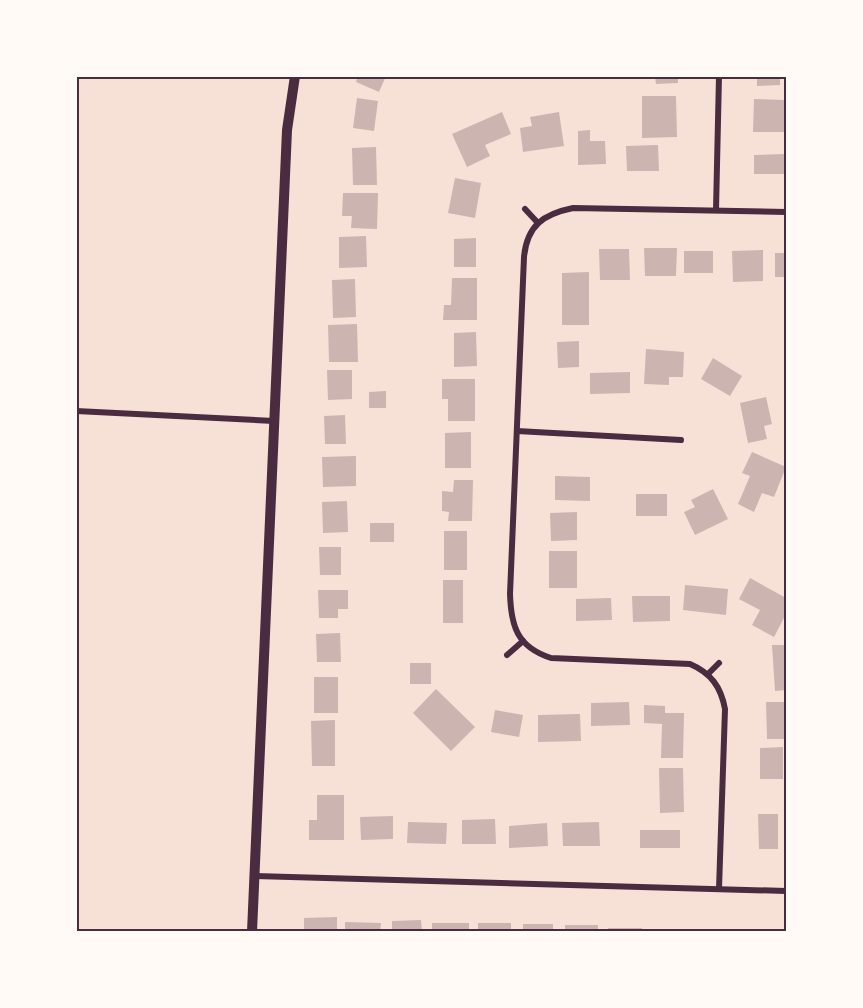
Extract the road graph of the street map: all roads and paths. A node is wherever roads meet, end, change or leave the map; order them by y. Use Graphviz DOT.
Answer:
graph roads {
  1 [pos="295,76"];
  2 [pos="719,76"];
  3 [pos="525,209"];
  4 [pos="716,210"];
  5 [pos="786,212"];
  6 [pos="538,223"];
  7 [pos="76,411"];
  8 [pos="274,421"];
  9 [pos="517,431"];
  10 [pos="681,440"];
  11 [pos="523,641"];
  12 [pos="507,655"];
  13 [pos="719,663"];
  14 [pos="708,674"];
  15 [pos="255,876"];
  16 [pos="719,889"];
  17 [pos="786,891"];
  18 [pos="252,932"];
  1 -- 8 [label="street"];
  2 -- 4 [label="street"];
  3 -- 6 [label="street"];
  4 -- 5 [label="street"];
  4 -- 6 [label="street"];
  6 -- 9 [label="street"];
  7 -- 8 [label="street"];
  8 -- 15 [label="street"];
  9 -- 10 [label="street"];
  9 -- 11 [label="street"];
  11 -- 12 [label="street"];
  11 -- 14 [label="street"];
  13 -- 14 [label="street"];
  14 -- 16 [label="street"];
  15 -- 16 [label="street"];
  15 -- 18 [label="street"];
  16 -- 17 [label="street"];
}
